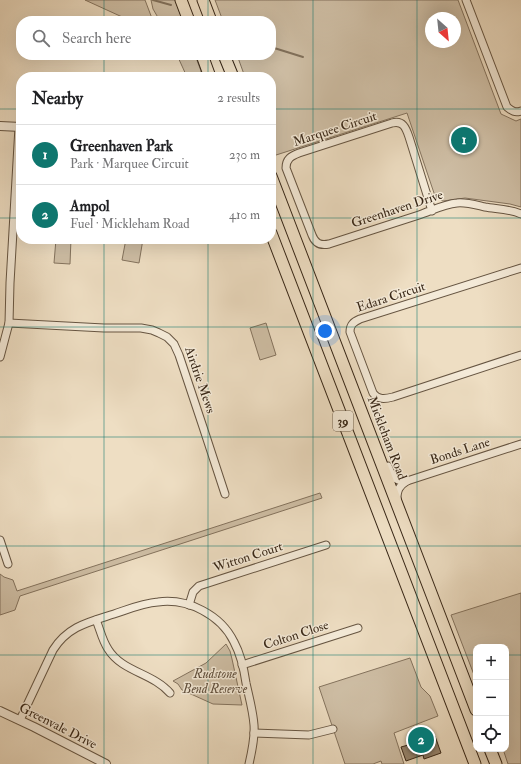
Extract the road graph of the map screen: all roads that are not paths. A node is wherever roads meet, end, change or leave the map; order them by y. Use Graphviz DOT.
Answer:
graph roads {
  1 [pos="181,0"];
  2 [pos="203,0"];
  3 [pos="466,0"];
  4 [pos="187,16"];
  5 [pos="209,16"];
  6 [pos="204,60"];
  7 [pos="226,60"];
  8 [pos="208,72"];
  9 [pos="231,72"];
  10 [pos="521,111"];
  11 [pos="0,126"];
  12 [pos="16,127"];
  13 [pos="16,189"];
  14 [pos="276,189"];
  15 [pos="432,211"];
  16 [pos="521,214"];
  17 [pos="275,244"];
  18 [pos="329,244"];
  19 [pos="521,268"];
  20 [pos="9,323"];
  21 [pos="521,355"];
  22 [pos="0,357"];
  23 [pos="354,391"];
  24 [pos="521,444"];
  25 [pos="407,481"];
  26 [pos="225,494"];
  27 [pos="399,509"];
  28 [pos="0,540"];
  29 [pos="326,545"];
  30 [pos="8,564"];
  31 [pos="189,605"];
  32 [pos="96,620"];
  33 [pos="358,628"];
  34 [pos="242,665"];
  35 [pos="170,694"];
  36 [pos="473,702"];
  37 [pos="0,711"];
  38 [pos="20,720"];
  39 [pos="333,729"];
  40 [pos="254,733"];
  41 [pos="491,752"];
  42 [pos="106,764"];
  43 [pos="249,764"];
  44 [pos="475,764"];
  45 [pos="496,764"];
  1 -- 4 [label="main road"];
  2 -- 5 [label="main road"];
  3 -- 10 [label="street"];
  6 -- 8 [label="main road"];
  7 -- 9 [label="main road"];
  11 -- 12 [label="street"];
  13 -- 20 [label="street"];
  14 -- 23 [label="main road, Mickleham Road / 39"];
  15 -- 16 [label="street, Greenhaven Drive"];
  15 -- 18 [label="street, Greenhaven Drive"];
  15 -- 18 [label="street, Marquee Circuit"];
  17 -- 44 [label="main road, 39"];
  19 -- 21 [label="street, Edara Circuit"];
  20 -- 22 [label="street"];
  20 -- 26 [label="street, Airdrie Mews"];
  23 -- 25 [label="street"];
  23 -- 27 [label="main road, Mickleham Road / 39"];
  24 -- 25 [label="street, Bonds Lane"];
  25 -- 27 [label="street"];
  27 -- 36 [label="main road, Mickleham Road / 39"];
  28 -- 30 [label="street"];
  29 -- 31 [label="street, Witton Court"];
  31 -- 32 [label="street"];
  31 -- 34 [label="street"];
  32 -- 35 [label="street"];
  32 -- 38 [label="street"];
  33 -- 34 [label="street, Colton Close"];
  34 -- 40 [label="street"];
  37 -- 38 [label="street, Greenvale Drive"];
  38 -- 42 [label="street, Greenvale Drive"];
  39 -- 40 [label="street"];
  40 -- 43 [label="street"];
  41 -- 45 [label="main road"];
}
